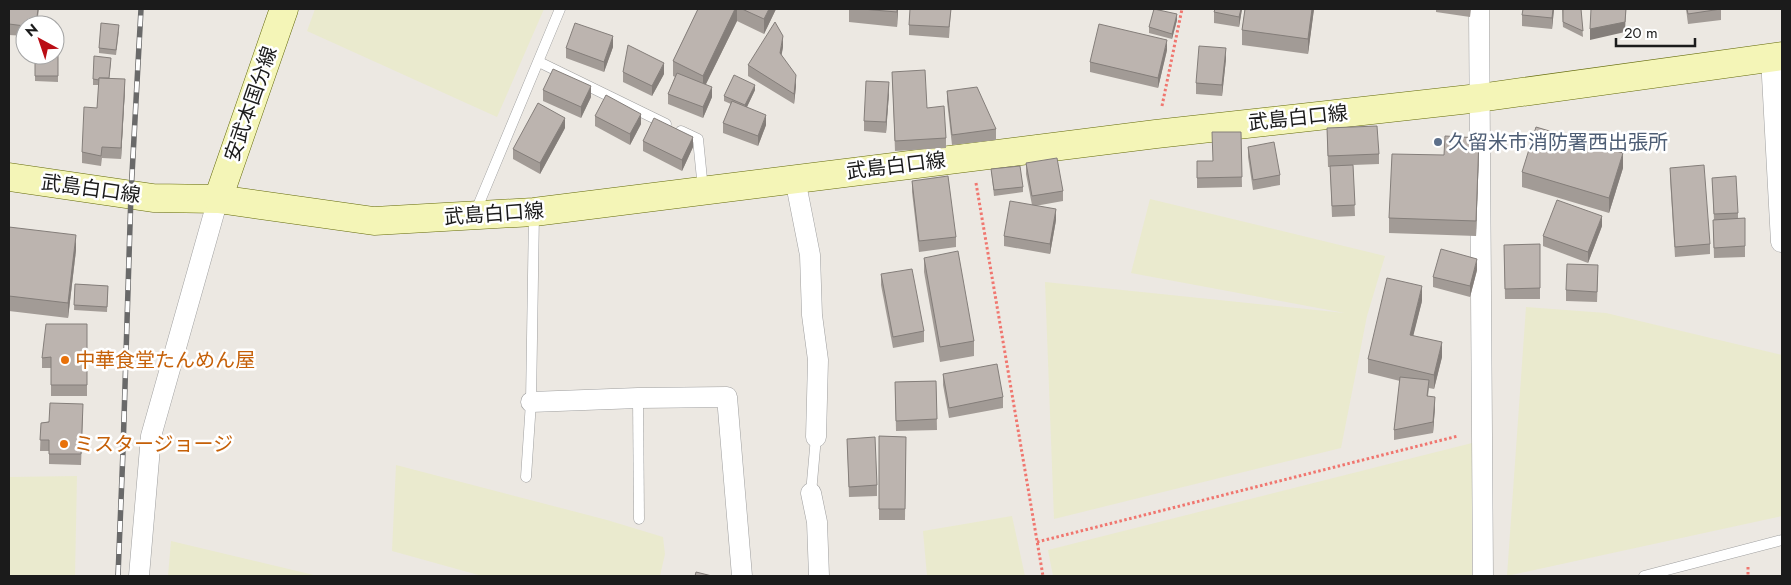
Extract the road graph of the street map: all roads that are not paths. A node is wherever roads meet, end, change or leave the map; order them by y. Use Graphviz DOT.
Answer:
graph roads {
  1 [pos="284,9"];
  2 [pos="560,9"];
  3 [pos="1479,9"];
  4 [pos="1777,57"];
  5 [pos="538,62"];
  6 [pos="1479,98"];
  7 [pos="9,177"];
  8 [pos="795,178"];
  9 [pos="704,191"];
  10 [pos="218,199"];
  11 [pos="534,212"];
  12 [pos="473,216"];
  13 [pos="1781,242"];
  14 [pos="638,398"];
  15 [pos="531,402"];
  16 [pos="816,437"];
  17 [pos="526,477"];
  18 [pos="811,493"];
  19 [pos="638,519"];
  20 [pos="1782,540"];
  21 [pos="139,576"];
  22 [pos="742,576"];
  23 [pos="818,576"];
  24 [pos="1483,576"];
  25 [pos="1644,576"];
  1 -- 10 [label="main road, 安武本国分線"];
  2 -- 5 [label="lane"];
  3 -- 6 [label="street"];
  4 -- 6 [label="main road, 武島白口線"];
  4 -- 13 [label="street"];
  5 -- 9 [label="lane"];
  5 -- 12 [label="lane"];
  6 -- 8 [label="main road, 武島白口線"];
  6 -- 24 [label="street"];
  7 -- 10 [label="main road, 武島白口線"];
  8 -- 9 [label="main road, 武島白口線"];
  8 -- 16 [label="street"];
  9 -- 11 [label="main road, 武島白口線"];
  10 -- 12 [label="main road, 武島白口線"];
  10 -- 21 [label="street"];
  11 -- 12 [label="main road, 武島白口線"];
  11 -- 15 [label="lane"];
  14 -- 15 [label="street"];
  14 -- 19 [label="lane"];
  14 -- 22 [label="street"];
  15 -- 17 [label="lane"];
  16 -- 18 [label="lane"];
  18 -- 23 [label="street"];
  20 -- 25 [label="lane"];
}
